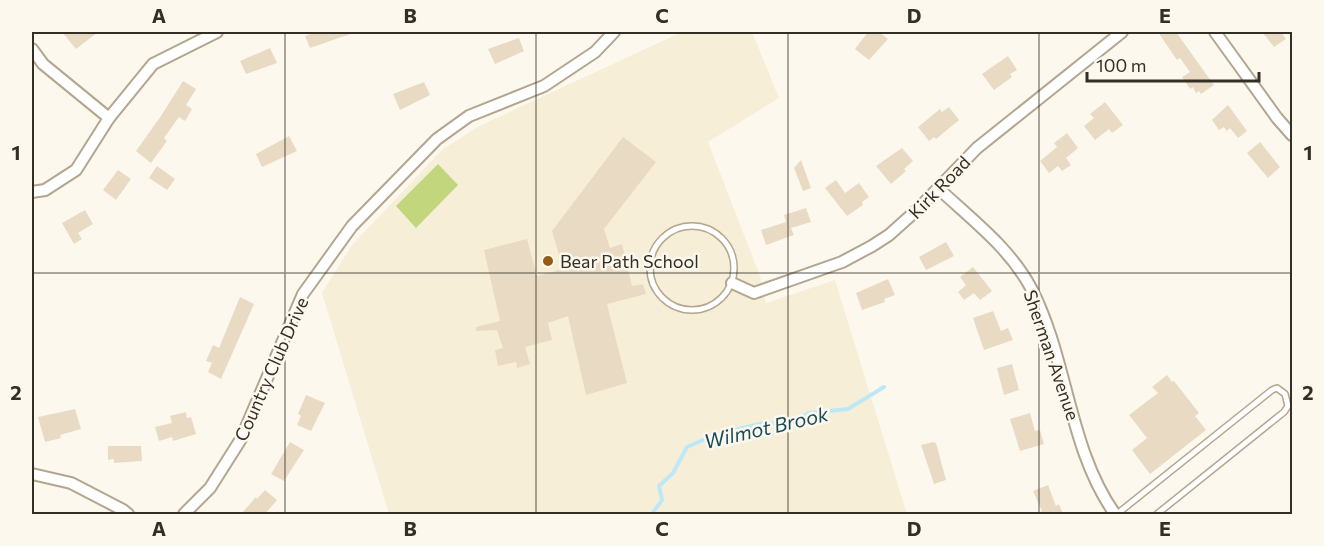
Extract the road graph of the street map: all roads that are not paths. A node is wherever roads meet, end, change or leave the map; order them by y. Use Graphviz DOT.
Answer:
graph roads {
  1 [pos="216,32"];
  2 [pos="614,32"];
  3 [pos="1122,32"];
  4 [pos="1215,32"];
  5 [pos="32,49"];
  6 [pos="109,118"];
  7 [pos="1293,135"];
  8 [pos="938,188"];
  9 [pos="32,192"];
  10 [pos="732,283"];
  11 [pos="32,474"];
  12 [pos="128,514"];
  13 [pos="184,514"];
  14 [pos="1116,514"];
  15 [pos="1157,514"];
  1 -- 6 [label="street"];
  2 -- 13 [label="street, Country Club Drive"];
  3 -- 8 [label="street, Kirk Road"];
  4 -- 7 [label="street"];
  5 -- 6 [label="street"];
  6 -- 9 [label="street"];
  8 -- 10 [label="street, Kirk Road"];
  8 -- 14 [label="street, Sherman Avenue"];
  10 -- 10 [label="lane"];
  11 -- 12 [label="street"];
  14 -- 15 [label="lane"];
}
